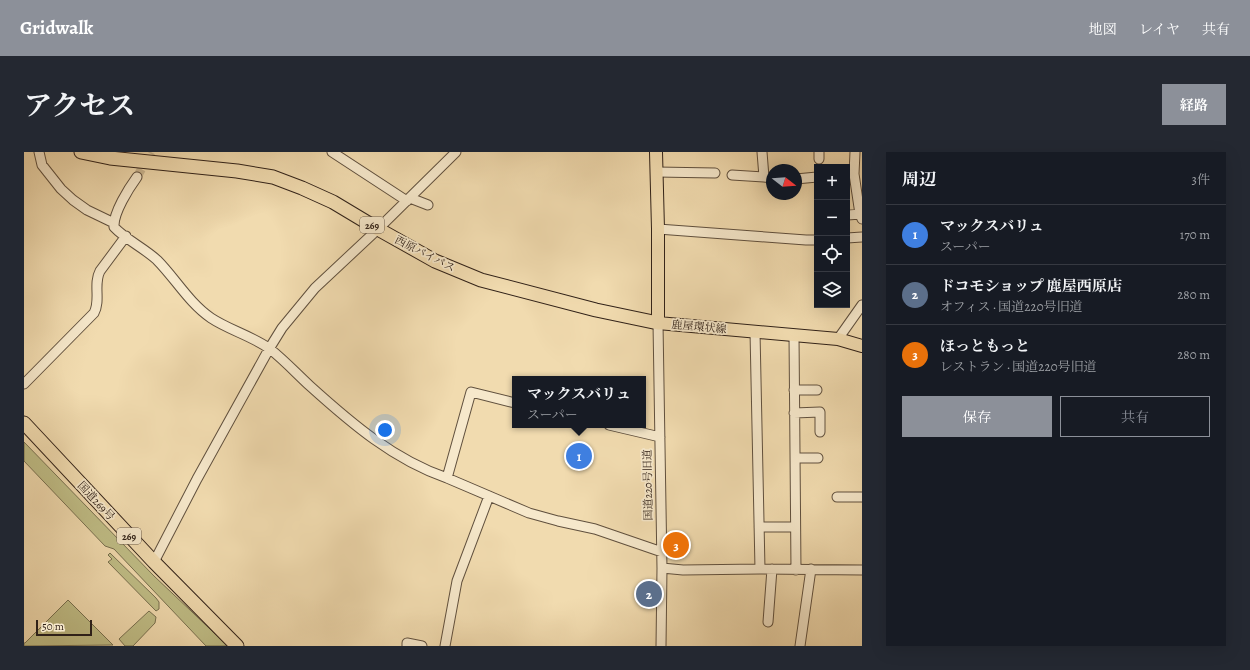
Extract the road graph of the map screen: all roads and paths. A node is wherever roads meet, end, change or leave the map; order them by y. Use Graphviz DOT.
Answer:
graph roads {
  1 [pos="39,152"];
  2 [pos="81,152"];
  3 [pos="456,152"];
  4 [pos="656,152"];
  5 [pos="762,152"];
  6 [pos="855,152"];
  7 [pos="334,153"];
  8 [pos="766,169"];
  9 [pos="657,172"];
  10 [pos="715,173"];
  11 [pos="851,174"];
  12 [pos="732,175"];
  13 [pos="137,177"];
  14 [pos="814,177"];
  15 [pos="766,178"];
  16 [pos="802,178"];
  17 [pos="859,190"];
  18 [pos="408,199"];
  19 [pos="428,205"];
  20 [pos="850,215"];
  21 [pos="861,216"];
  22 [pos="114,223"];
  23 [pos="378,229"];
  24 [pos="658,230"];
  25 [pos="126,236"];
  26 [pos="862,237"];
  27 [pos="850,238"];
  28 [pos="814,240"];
  29 [pos="862,305"];
  30 [pos="658,323"];
  31 [pos="755,332"];
  32 [pos="794,335"];
  33 [pos="838,339"];
  34 [pos="862,346"];
  35 [pos="269,349"];
  36 [pos="24,384"];
  37 [pos="794,390"];
  38 [pos="817,390"];
  39 [pos="512,402"];
  40 [pos="794,413"];
  41 [pos="24,423"];
  42 [pos="622,428"];
  43 [pos="820,432"];
  44 [pos="660,437"];
  45 [pos="795,458"];
  46 [pos="818,458"];
  47 [pos="447,478"];
  48 [pos="489,496"];
  49 [pos="838,497"];
  50 [pos="862,497"];
  51 [pos="759,527"];
  52 [pos="795,527"];
  53 [pos="662,552"];
  54 [pos="154,562"];
  55 [pos="662,568"];
  56 [pos="760,569"];
  57 [pos="772,569"];
  58 [pos="796,570"];
  59 [pos="811,570"];
  60 [pos="862,570"];
  61 [pos="768,622"];
  62 [pos="237,646"];
  63 [pos="407,646"];
  64 [pos="422,646"];
  65 [pos="445,646"];
  66 [pos="661,646"];
  67 [pos="800,646"];
  1 -- 22 [label="street"];
  2 -- 23 [label="highway, 西原バイパス / 269"];
  3 -- 18 [label="street"];
  4 -- 9 [label="main road, 鹿屋環状線"];
  5 -- 8 [label="street"];
  6 -- 11 [label="street"];
  7 -- 18 [label="street"];
  9 -- 10 [label="street"];
  9 -- 24 [label="main road, 鹿屋環状線"];
  11 -- 17 [label="street"];
  12 -- 15 [label="street"];
  13 -- 22 [label="street"];
  14 -- 16 [label="street"];
  17 -- 21 [label="street"];
  18 -- 19 [label="street"];
  18 -- 23 [label="street"];
  20 -- 21 [label="street"];
  22 -- 25 [label="street"];
  23 -- 30 [label="highway, 西原バイパス / 269"];
  23 -- 35 [label="street"];
  24 -- 28 [label="street"];
  24 -- 30 [label="main road, 鹿屋環状線"];
  25 -- 35 [label="street"];
  25 -- 36 [label="street"];
  26 -- 27 [label="street"];
  29 -- 33 [label="street"];
  30 -- 31 [label="main road, 鹿屋環状線"];
  30 -- 44 [label="street, 国道220号旧道"];
  31 -- 32 [label="main road, 鹿屋環状線"];
  31 -- 51 [label="street"];
  32 -- 33 [label="main road, 鹿屋環状線"];
  32 -- 37 [label="street"];
  33 -- 34 [label="main road, 鹿屋環状線"];
  35 -- 47 [label="street"];
  35 -- 54 [label="street"];
  37 -- 38 [label="street"];
  37 -- 40 [label="street"];
  39 -- 47 [label="street"];
  40 -- 43 [label="street"];
  40 -- 45 [label="street"];
  41 -- 54 [label="highway, 国道269号 / 269"];
  42 -- 44 [label="street"];
  44 -- 53 [label="street, 国道220号旧道"];
  45 -- 46 [label="street"];
  45 -- 52 [label="street"];
  47 -- 48 [label="street"];
  48 -- 53 [label="street"];
  48 -- 65 [label="street"];
  49 -- 50 [label="street"];
  51 -- 52 [label="street"];
  51 -- 56 [label="street"];
  52 -- 58 [label="street"];
  53 -- 55 [label="street, 国道220号旧道"];
  54 -- 62 [label="highway, 国道269号 / 269"];
  55 -- 56 [label="street"];
  55 -- 66 [label="street, 国道220号旧道"];
  56 -- 57 [label="street"];
  57 -- 58 [label="street"];
  57 -- 61 [label="street"];
  58 -- 59 [label="street"];
  59 -- 60 [label="street"];
  59 -- 67 [label="street"];
  63 -- 64 [label="street"];
}
